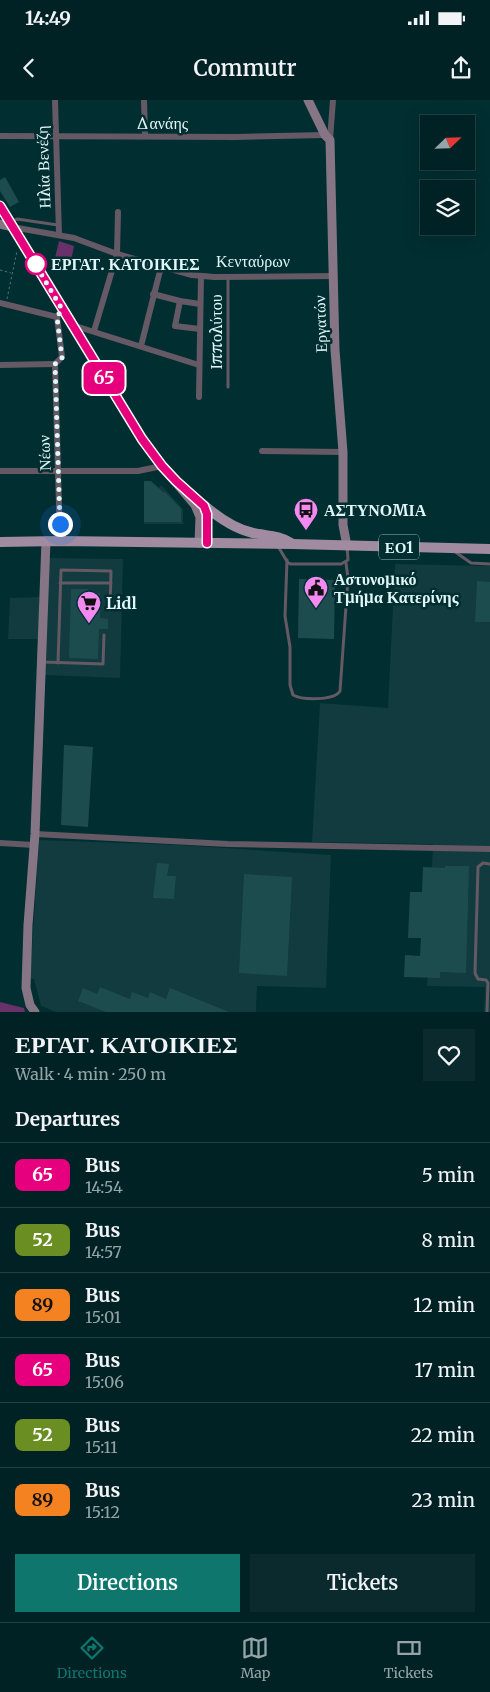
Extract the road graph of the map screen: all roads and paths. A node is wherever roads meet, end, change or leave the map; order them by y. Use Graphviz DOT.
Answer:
graph roads {
  1 [pos="55,100"];
  2 [pos="144,100"];
  3 [pos="308,100"];
  4 [pos="333,100"];
  5 [pos="0,136"];
  6 [pos="145,136"];
  7 [pos="56,137"];
  8 [pos="327,137"];
  9 [pos="0,206"];
  10 [pos="118,212"];
  11 [pos="0,224"];
  12 [pos="11,225"];
  13 [pos="58,226"];
  14 [pos="59,234"];
  15 [pos="25,246"];
  16 [pos="117,254"];
  17 [pos="161,267"];
  18 [pos="0,270"];
  19 [pos="12,273"];
  20 [pos="200,276"];
  21 [pos="334,276"];
  22 [pos="228,277"];
  23 [pos="153,294"];
  24 [pos="180,301"];
  25 [pos="3,304"];
  26 [pos="200,304"];
  27 [pos="62,309"];
  28 [pos="57,317"];
  29 [pos="72,324"];
  30 [pos="200,329"];
  31 [pos="94,331"];
  32 [pos="141,346"];
  33 [pos="55,364"];
  34 [pos="0,365"];
  35 [pos="199,365"];
  36 [pos="228,387"];
  37 [pos="199,397"];
  38 [pos="262,451"];
  39 [pos="343,452"];
  40 [pos="162,466"];
  41 [pos="0,471"];
  42 [pos="59,471"];
  43 [pos="176,481"];
  44 [pos="204,506"];
  45 [pos="46,541"];
  46 [pos="60,541"];
  47 [pos="0,542"];
  48 [pos="203,543"];
  49 [pos="272,544"];
  50 [pos="292,544"];
  51 [pos="347,546"];
  52 [pos="452,548"];
  53 [pos="490,549"];
  54 [pos="287,560"];
  55 [pos="346,563"];
  56 [pos="490,564"];
  57 [pos="60,583"];
  58 [pos="111,583"];
  59 [pos="110,610"];
  60 [pos="104,635"];
  61 [pos="42,662"];
  62 [pos="58,663"];
  63 [pos="35,834"];
  64 [pos="0,843"];
  65 [pos="34,845"];
  66 [pos="490,849"];
  67 [pos="490,864"];
  68 [pos="35,1012"];
  69 [pos="487,1012"];
  1 -- 7 [label="street, Ηλία Βενέζη"];
  2 -- 6 [label="street"];
  3 -- 8 [label="street"];
  4 -- 8 [label="street, Εργατών"];
  5 -- 7 [label="street, Δανάης"];
  6 -- 7 [label="street, Δανάης"];
  6 -- 8 [label="street, Δανάης"];
  7 -- 13 [label="street, Ηλία Βενέζη"];
  8 -- 21 [label="street, Εργατών"];
  9 -- 12 [label="street"];
  10 -- 16 [label="street"];
  11 -- 12 [label="street, Κενταύρων"];
  12 -- 13 [label="lane"];
  12 -- 14 [label="street, Κενταύρων"];
  12 -- 15 [label="street"];
  13 -- 14 [label="street, Ηλία Βενέζη"];
  14 -- 16 [label="street, Κενταύρων"];
  15 -- 19 [label="path"];
  15 -- 27 [label="street"];
  16 -- 17 [label="street, Κενταύρων"];
  16 -- 31 [label="street"];
  17 -- 20 [label="street, Κενταύρων"];
  17 -- 23 [label="street"];
  18 -- 19 [label="path"];
  19 -- 25 [label="path"];
  20 -- 22 [label="street, Κενταύρων"];
  20 -- 26 [label="street"];
  21 -- 22 [label="street, Κενταύρων"];
  21 -- 39 [label="street, Εργατών"];
  22 -- 36 [label="lane, Ιππολύτου"];
  23 -- 24 [label="street"];
  23 -- 32 [label="street"];
  24 -- 26 [label="street"];
  24 -- 30 [label="street"];
  25 -- 28 [label="street"];
  26 -- 30 [label="street"];
  27 -- 28 [label="street"];
  27 -- 29 [label="street"];
  28 -- 33 [label="street, Νέων"];
  29 -- 31 [label="street"];
  29 -- 40 [label="street"];
  30 -- 35 [label="street"];
  31 -- 32 [label="street"];
  32 -- 35 [label="street"];
  33 -- 34 [label="street"];
  33 -- 42 [label="street, Νέων"];
  35 -- 37 [label="street"];
  38 -- 39 [label="street"];
  39 -- 51 [label="street, Εργατών"];
  40 -- 42 [label="street"];
  40 -- 43 [label="street"];
  41 -- 42 [label="street"];
  42 -- 46 [label="street, Νέων"];
  43 -- 44 [label="street"];
  43 -- 48 [label="street"];
  44 -- 48 [label="street"];
  44 -- 50 [label="main road"];
  45 -- 46 [label="main road, ΕΟ1"];
  45 -- 47 [label="main road, ΕΟ1"];
  45 -- 61 [label="street"];
  46 -- 48 [label="main road, ΕΟ1"];
  48 -- 49 [label="main road, ΕΟ1"];
  49 -- 50 [label="main road, ΕΟ1"];
  49 -- 54 [label="lane"];
  50 -- 51 [label="main road, ΕΟ1"];
  51 -- 52 [label="main road, ΕΟ1"];
  51 -- 55 [label="lane"];
  52 -- 53 [label="main road, ΕΟ1"];
  52 -- 56 [label="lane"];
  54 -- 55 [label="lane"];
  54 -- 55 [label="lane"];
  57 -- 58 [label="lane"];
  57 -- 58 [label="lane"];
  57 -- 62 [label="lane"];
  58 -- 59 [label="lane"];
  60 -- 62 [label="lane"];
  61 -- 62 [label="lane"];
  61 -- 63 [label="street"];
  63 -- 65 [label="street"];
  63 -- 66 [label="street"];
  64 -- 65 [label="street"];
  65 -- 68 [label="street"];
  67 -- 69 [label="lane"];
}
